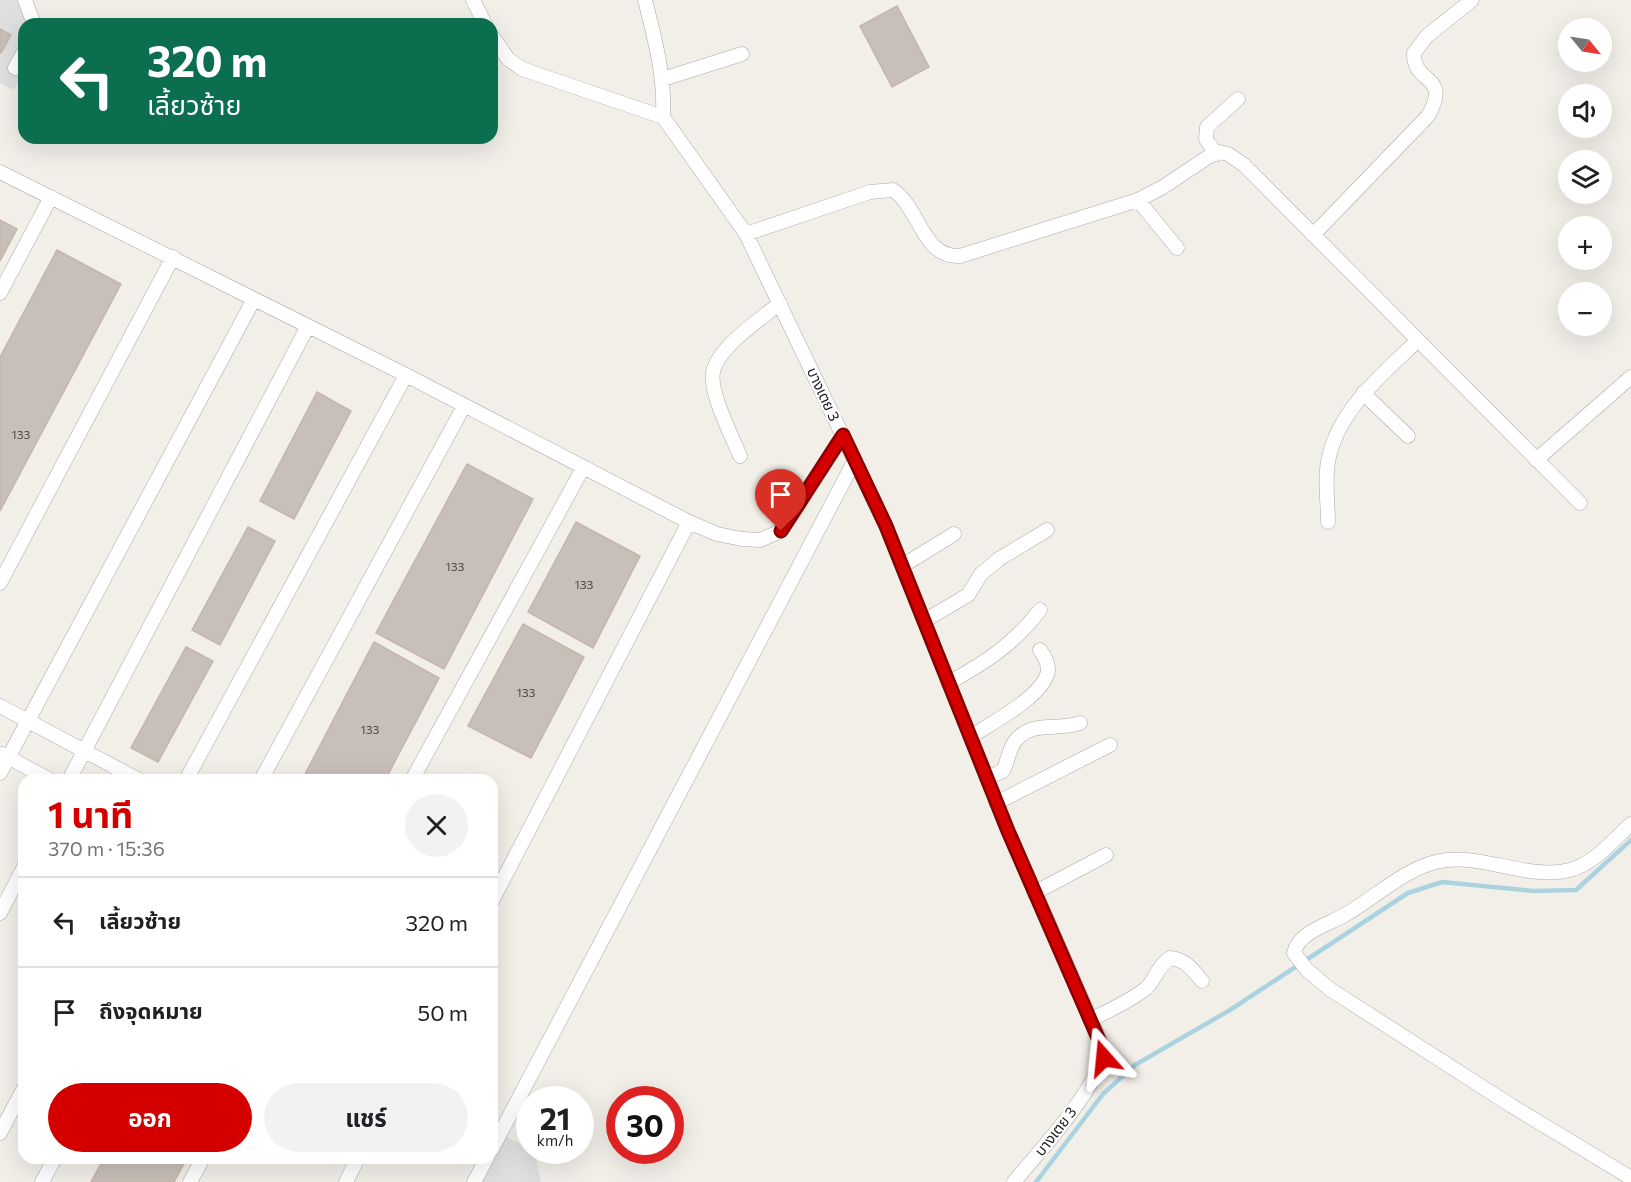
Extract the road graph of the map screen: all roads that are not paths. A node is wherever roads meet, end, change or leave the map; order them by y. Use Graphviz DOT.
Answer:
graph roads {
  1 [pos="25,0"];
  2 [pos="472,0"];
  3 [pos="645,0"];
  4 [pos="1472,0"];
  5 [pos="32,18"];
  6 [pos="482,18"];
  7 [pos="498,45"];
  8 [pos="742,54"];
  9 [pos="18,63"];
  10 [pos="15,68"];
  11 [pos="663,79"];
  12 [pos="1238,99"];
  13 [pos="663,117"];
  14 [pos="1216,154"];
  15 [pos="0,172"];
  16 [pos="51,197"];
  17 [pos="1138,200"];
  18 [pos="746,234"];
  19 [pos="1313,235"];
  20 [pos="1177,248"];
  21 [pos="173,257"];
  22 [pos="0,293"];
  23 [pos="254,298"];
  24 [pos="780,303"];
  25 [pos="308,326"];
  26 [pos="1418,340"];
  27 [pos="406,375"];
  28 [pos="1631,377"];
  29 [pos="1364,393"];
  30 [pos="464,406"];
  31 [pos="843,435"];
  32 [pos="1408,436"];
  33 [pos="740,456"];
  34 [pos="855,460"];
  35 [pos="1536,460"];
  36 [pos="584,468"];
  37 [pos="1580,503"];
  38 [pos="688,522"];
  39 [pos="1328,522"];
  40 [pos="1047,530"];
  41 [pos="954,534"];
  42 [pos="902,566"];
  43 [pos="0,583"];
  44 [pos="1040,610"];
  45 [pos="924,621"];
  46 [pos="1040,650"];
  47 [pos="948,683"];
  48 [pos="0,706"];
  49 [pos="28,721"];
  50 [pos="1080,723"];
  51 [pos="970,737"];
  52 [pos="1110,746"];
  53 [pos="84,751"];
  54 [pos="4,755"];
  55 [pos="0,773"];
  56 [pos="39,774"];
  57 [pos="72,774"];
  58 [pos="128,774"];
  59 [pos="189,774"];
  60 [pos="264,774"];
  61 [pos="415,774"];
  62 [pos="986,778"];
  63 [pos="996,803"];
  64 [pos="1631,824"];
  65 [pos="1106,855"];
  66 [pos="18,878"];
  67 [pos="498,889"];
  68 [pos="1034,893"];
  69 [pos="0,913"];
  70 [pos="1202,981"];
  71 [pos="1090,1020"];
  72 [pos="18,1099"];
  73 [pos="0,1133"];
  74 [pos="498,1138"];
  75 [pos="52,1164"];
  76 [pos="200,1164"];
  77 [pos="355,1164"];
  78 [pos="484,1164"];
  79 [pos="1631,1178"];
  80 [pos="42,1182"];
  81 [pos="190,1182"];
  82 [pos="346,1182"];
  83 [pos="474,1182"];
  84 [pos="1014,1182"];
  1 -- 5 [label="street"];
  2 -- 6 [label="street"];
  3 -- 11 [label="street"];
  4 -- 19 [label="street"];
  7 -- 13 [label="street"];
  8 -- 11 [label="street"];
  9 -- 10 [label="street"];
  11 -- 13 [label="street"];
  12 -- 14 [label="street"];
  13 -- 18 [label="street, บางเตย 3"];
  14 -- 17 [label="street"];
  14 -- 19 [label="street"];
  15 -- 16 [label="street"];
  16 -- 21 [label="street"];
  16 -- 22 [label="street"];
  17 -- 18 [label="street"];
  17 -- 20 [label="street"];
  18 -- 24 [label="street, บางเตย 3"];
  19 -- 26 [label="street"];
  21 -- 23 [label="street"];
  21 -- 43 [label="street"];
  23 -- 25 [label="street"];
  23 -- 49 [label="street"];
  24 -- 31 [label="street, บางเตย 3"];
  24 -- 33 [label="street"];
  25 -- 27 [label="street"];
  25 -- 53 [label="street"];
  26 -- 29 [label="street"];
  26 -- 35 [label="street"];
  27 -- 30 [label="street"];
  27 -- 59 [label="street"];
  28 -- 35 [label="street"];
  29 -- 32 [label="street"];
  29 -- 39 [label="street"];
  30 -- 36 [label="street"];
  30 -- 60 [label="street"];
  31 -- 34 [label="street, บางเตย 3"];
  31 -- 38 [label="street"];
  34 -- 42 [label="street, บางเตย 3"];
  34 -- 74 [label="street"];
  35 -- 37 [label="street"];
  36 -- 38 [label="street"];
  36 -- 61 [label="street"];
  38 -- 67 [label="street"];
  40 -- 45 [label="street"];
  41 -- 42 [label="street"];
  42 -- 45 [label="street, บางเตย 3"];
  44 -- 47 [label="street"];
  45 -- 47 [label="street, บางเตย 3"];
  46 -- 51 [label="street"];
  47 -- 51 [label="street, บางเตย 3"];
  48 -- 49 [label="street"];
  49 -- 53 [label="street"];
  49 -- 54 [label="street"];
  50 -- 62 [label="street"];
  51 -- 62 [label="street, บางเตย 3"];
  52 -- 63 [label="street"];
  53 -- 57 [label="street"];
  53 -- 58 [label="street"];
  54 -- 55 [label="street"];
  54 -- 56 [label="street"];
  62 -- 63 [label="street, บางเตย 3"];
  63 -- 68 [label="street, บางเตย 3"];
  64 -- 79 [label="street"];
  65 -- 68 [label="street"];
  66 -- 69 [label="street"];
  68 -- 71 [label="street, บางเตย 3"];
  70 -- 71 [label="street"];
  71 -- 84 [label="street, บางเตย 3"];
  72 -- 73 [label="street"];
  75 -- 80 [label="street"];
  76 -- 81 [label="street"];
  77 -- 82 [label="street"];
  78 -- 83 [label="street"];
}
